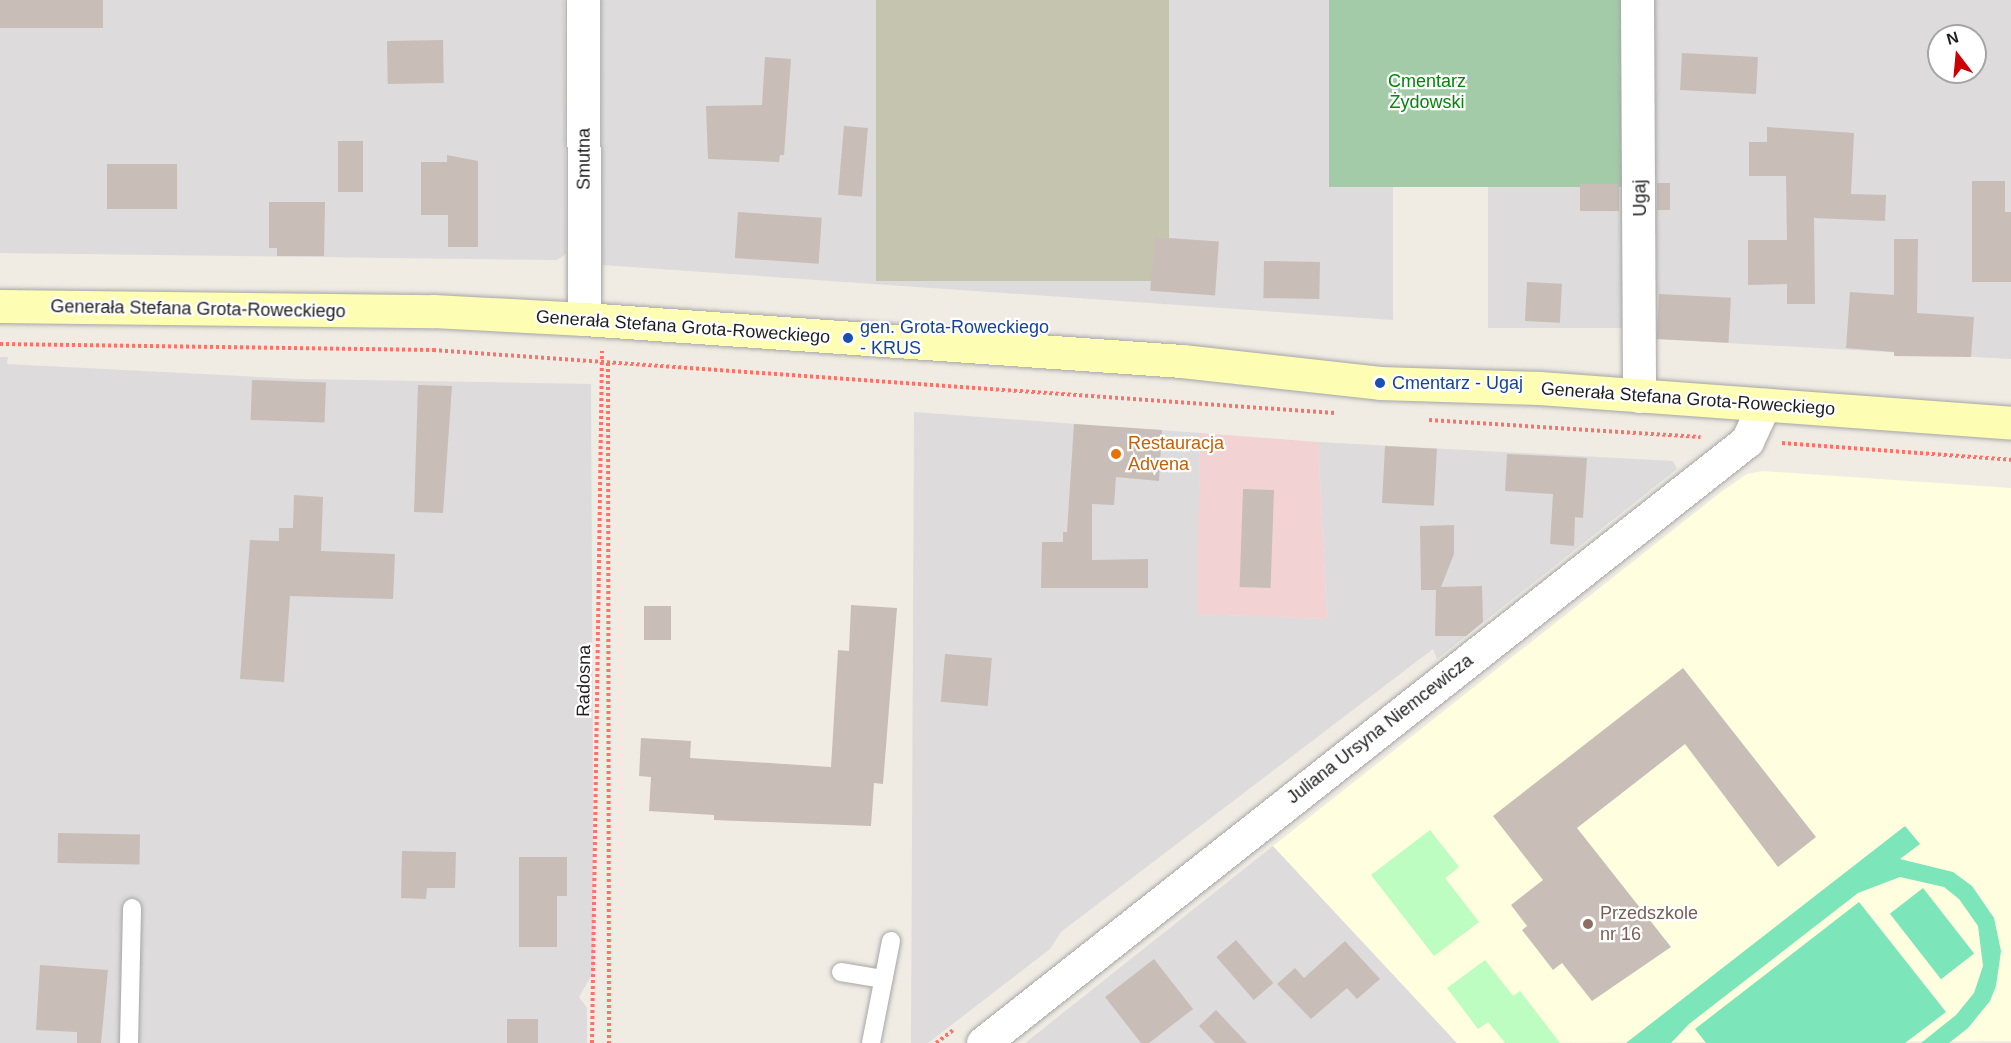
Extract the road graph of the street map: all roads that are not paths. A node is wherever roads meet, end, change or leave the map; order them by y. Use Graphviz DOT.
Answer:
graph roads {
  1 [pos="583,0"];
  2 [pos="1637,0"];
  3 [pos="0,306"];
  4 [pos="593,319"];
  5 [pos="1639,396"];
  6 [pos="1764,405"];
  7 [pos="2011,423"];
  8 [pos="132,908"];
  9 [pos="891,941"];
  10 [pos="841,972"];
  11 [pos="883,979"];
  12 [pos="129,1043"];
  13 [pos="871,1043"];
  14 [pos="983,1043"];
  1 -- 4 [label="street, Smutna"];
  2 -- 5 [label="street, Ugaj"];
  3 -- 4 [label="street, Generała Stefana Grota-Roweckiego"];
  4 -- 5 [label="street, Generała Stefana Grota-Roweckiego"];
  5 -- 6 [label="street, Generała Stefana Grota-Roweckiego"];
  6 -- 7 [label="street, Generała Stefana Grota-Roweckiego"];
  6 -- 14 [label="street, Juliana Ursyna Niemcewicza"];
  8 -- 12 [label="lane"];
  9 -- 11 [label="lane"];
  10 -- 11 [label="lane"];
  11 -- 13 [label="lane"];
}
